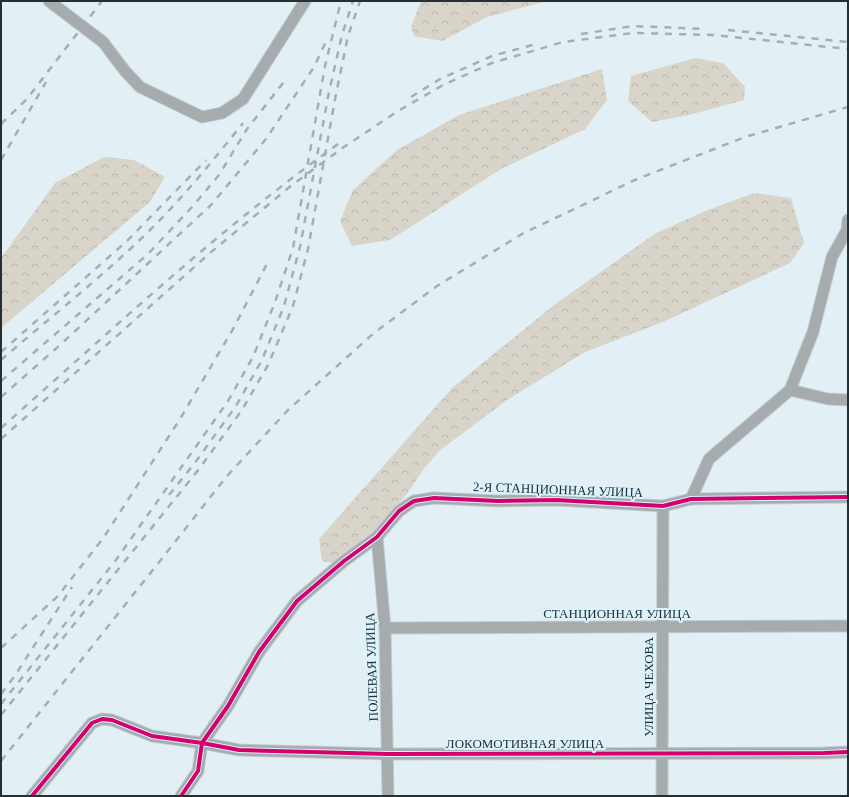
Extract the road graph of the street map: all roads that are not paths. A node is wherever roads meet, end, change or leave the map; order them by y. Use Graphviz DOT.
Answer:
graph roads {
  1 [pos="49,1"];
  2 [pos="305,1"];
  3 [pos="848,220"];
  4 [pos="790,390"];
  5 [pos="848,400"];
  6 [pos="848,497"];
  7 [pos="691,499"];
  8 [pos="663,506"];
  9 [pos="376,537"];
  10 [pos="848,626"];
  11 [pos="662,627"];
  12 [pos="385,628"];
  13 [pos="202,743"];
  14 [pos="848,752"];
  15 [pos="662,753"];
  16 [pos="388,754"];
  17 [pos="32,796"];
  18 [pos="181,796"];
  19 [pos="388,796"];
  20 [pos="662,796"];
  1 -- 2 [label="street"];
  3 -- 4 [label="street"];
  4 -- 5 [label="street"];
  4 -- 7 [label="street"];
  6 -- 7 [label="street, 2-Я СТАНЦИОННАЯ УЛИЦА"];
  7 -- 8 [label="street, 2-Я СТАНЦИОННАЯ УЛИЦА"];
  8 -- 9 [label="street, 2-Я СТАНЦИОННАЯ УЛИЦА"];
  8 -- 11 [label="street, УЛИЦА ЧЕХОВА"];
  9 -- 12 [label="street, ПОЛЕВАЯ УЛИЦА"];
  9 -- 13 [label="street, 2-Я СТАНЦИОННАЯ УЛИЦА"];
  10 -- 11 [label="street, СТАНЦИОННАЯ УЛИЦА"];
  11 -- 12 [label="street, СТАНЦИОННАЯ УЛИЦА"];
  11 -- 15 [label="street, УЛИЦА ЧЕХОВА"];
  12 -- 16 [label="street, ПОЛЕВАЯ УЛИЦА"];
  13 -- 16 [label="street, ЛОКОМОТИВНАЯ УЛИЦА"];
  13 -- 17 [label="street, ЛОКОМОТИВНАЯ УЛИЦА"];
  13 -- 18 [label="street"];
  14 -- 15 [label="street, ЛОКОМОТИВНАЯ УЛИЦА"];
  15 -- 16 [label="street, ЛОКОМОТИВНАЯ УЛИЦА"];
  15 -- 20 [label="street, УЛИЦА ЧЕХОВА"];
  16 -- 19 [label="street, ПОЛЕВАЯ УЛИЦА"];
}
